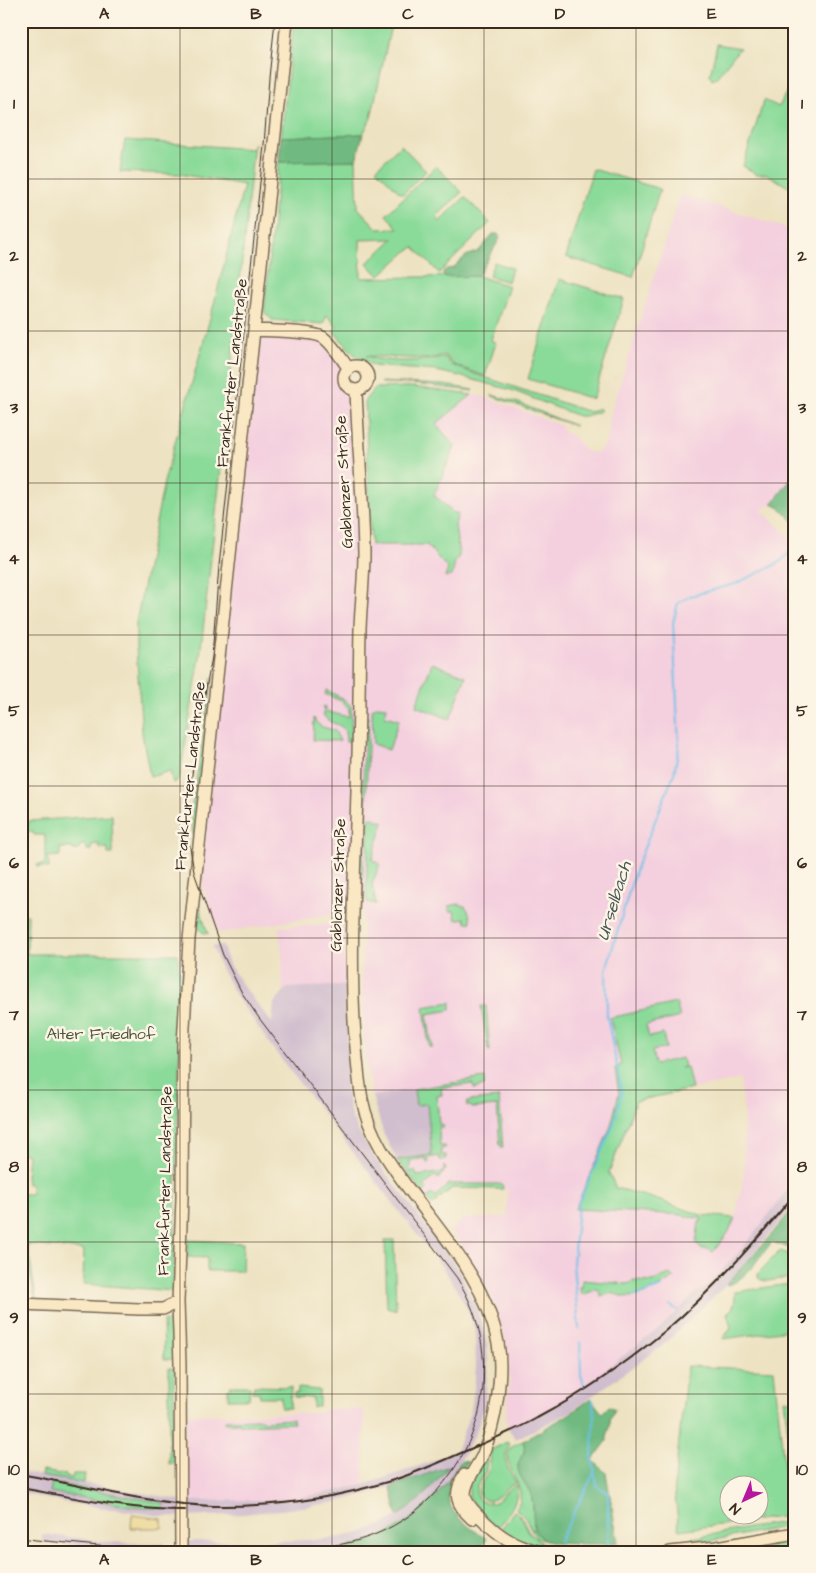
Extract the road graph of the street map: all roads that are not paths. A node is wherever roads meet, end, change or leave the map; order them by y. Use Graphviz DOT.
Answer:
graph roads {
  1 [pos="286,21"];
  2 [pos="254,330"];
  3 [pos="348,369"];
  4 [pos="356,390"];
  5 [pos="178,1302"];
  6 [pos="21,1304"];
  7 [pos="492,1420"];
  8 [pos="795,1533"];
  9 [pos="181,1552"];
  10 [pos="538,1552"];
  11 [pos="541,1552"];
  12 [pos="670,1552"];
  1 -- 2 [label="main road, Frankfurter Landstraße"];
  2 -- 3 [label="main road"];
  2 -- 5 [label="main road, Frankfurter Landstraße"];
  3 -- 4 [label="main road"];
  3 -- 4 [label="main road"];
  4 -- 7 [label="main road, Gablonzer Straße"];
  5 -- 6 [label="main road"];
  5 -- 9 [label="main road, Frankfurter Landstraße"];
  7 -- 10 [label="main road"];
  7 -- 11 [label="main road"];
  8 -- 12 [label="main road"];
}
